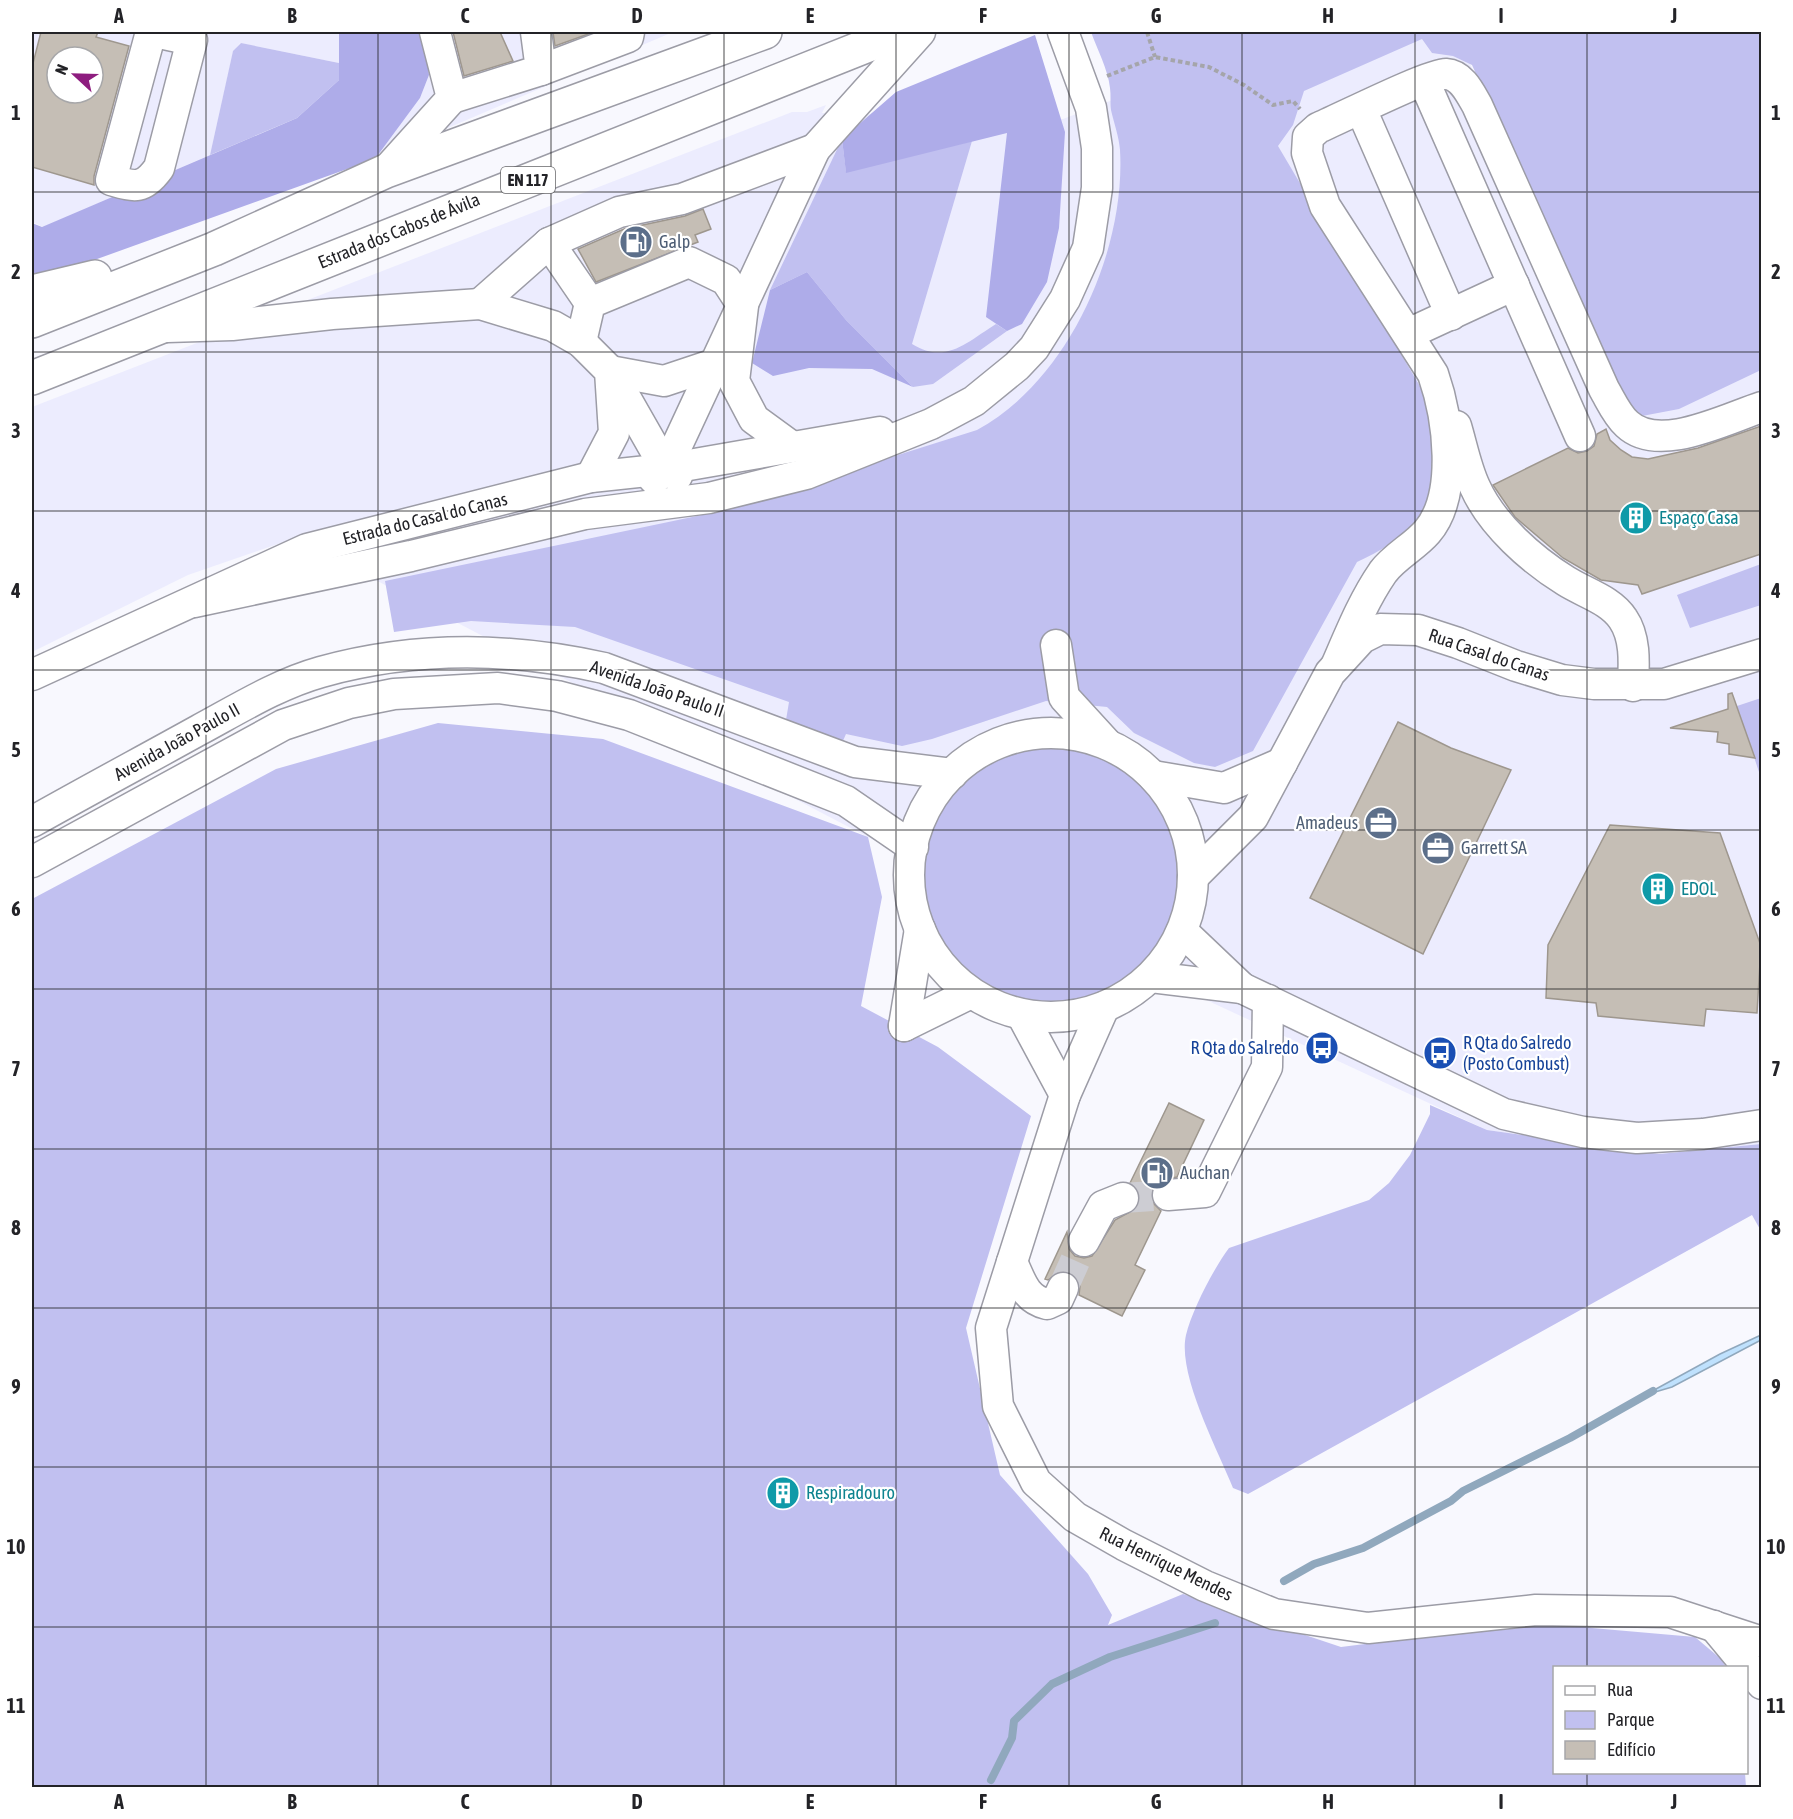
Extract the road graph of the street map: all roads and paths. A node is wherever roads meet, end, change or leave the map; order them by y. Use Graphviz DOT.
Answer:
graph roads {
  1 [pos="153,32"];
  2 [pos="435,32"];
  3 [pos="536,32"];
  4 [pos="629,32"];
  5 [pos="765,32"];
  6 [pos="901,32"];
  7 [pos="920,32"];
  8 [pos="1063,32"];
  9 [pos="1147,32"];
  10 [pos="1155,57"];
  11 [pos="541,70"];
  12 [pos="1424,81"];
  13 [pos="1087,95"];
  14 [pos="452,98"];
  15 [pos="1361,109"];
  16 [pos="1318,128"];
  17 [pos="815,149"];
  18 [pos="386,171"];
  19 [pos="549,243"];
  20 [pos="214,249"];
  21 [pos="1514,285"];
  22 [pos="32,292"];
  23 [pos="590,303"];
  24 [pos="480,304"];
  25 [pos="743,306"];
  26 [pos="1451,315"];
  27 [pos="32,321"];
  28 [pos="155,328"];
  29 [pos="1408,334"];
  30 [pos="581,342"];
  31 [pos="712,364"];
  32 [pos="610,371"];
  33 [pos="1433,374"];
  34 [pos="32,378"];
  35 [pos="1761,407"];
  36 [pos="931,424"];
  37 [pos="1580,436"];
  38 [pos="791,446"];
  39 [pos="666,469"];
  40 [pos="591,477"];
  41 [pos="709,498"];
  42 [pos="585,514"];
  43 [pos="194,602"];
  44 [pos="1056,645"];
  45 [pos="1761,654"];
  46 [pos="1336,666"];
  47 [pos="32,675"];
  48 [pos="1633,686"];
  49 [pos="1107,744"];
  50 [pos="1282,763"];
  51 [pos="952,774"];
  52 [pos="1153,776"];
  53 [pos="32,822"];
  54 [pos="913,847"];
  55 [pos="32,862"];
  56 [pos="1193,877"];
  57 [pos="920,929"];
  58 [pos="1182,931"];
  59 [pos="1151,977"];
  60 [pos="971,993"];
  61 [pos="1255,994"];
  62 [pos="1104,1007"];
  63 [pos="1022,1015"];
  64 [pos="1065,1095"];
  65 [pos="1761,1125"];
  66 [pos="1168,1195"];
  67 [pos="1123,1198"];
  68 [pos="1084,1241"];
  69 [pos="1012,1262"];
  70 [pos="1063,1288"];
  71 [pos="1714,1626"];
  72 [pos="1761,1642"];
  73 [pos="1746,1666"];
  74 [pos="1748,1668"];
  75 [pos="1761,1684"];
  1 -- 1 [label="street"];
  2 -- 14 [label="street"];
  3 -- 11 [label="street"];
  4 -- 11 [label="street"];
  5 -- 18 [label="highway"];
  6 -- 28 [label="highway, Estrada dos Cabos de Ávila / EN 117"];
  7 -- 17 [label="street"];
  8 -- 13 [label="street, Estrada do Casal do Canas"];
  9 -- 10 [label="path"];
  10 -- 13 [label="path"];
  10 -- 16 [label="path"];
  11 -- 14 [label="street"];
  12 -- 15 [label="street"];
  12 -- 21 [label="street"];
  12 -- 35 [label="street"];
  13 -- 36 [label="street, Estrada do Casal do Canas"];
  14 -- 18 [label="street"];
  15 -- 16 [label="street"];
  15 -- 26 [label="street"];
  16 -- 29 [label="street"];
  17 -- 19 [label="street"];
  17 -- 25 [label="street"];
  18 -- 20 [label="highway"];
  19 -- 23 [label="street"];
  19 -- 24 [label="street"];
  20 -- 22 [label="highway"];
  20 -- 27 [label="highway"];
  21 -- 26 [label="street"];
  21 -- 37 [label="street"];
  23 -- 25 [label="street"];
  23 -- 30 [label="street"];
  24 -- 28 [label="street"];
  24 -- 30 [label="street"];
  25 -- 31 [label="street"];
  25 -- 38 [label="street"];
  26 -- 29 [label="street"];
  28 -- 34 [label="highway, Estrada dos Cabos de Ávila / EN 117"];
  29 -- 33 [label="street"];
  30 -- 32 [label="street"];
  31 -- 32 [label="street"];
  31 -- 39 [label="street"];
  32 -- 39 [label="street"];
  32 -- 40 [label="street"];
  33 -- 46 [label="street"];
  33 -- 48 [label="street"];
  36 -- 38 [label="street, Estrada do Casal do Canas"];
  36 -- 41 [label="street, Estrada do Casal do Canas"];
  38 -- 39 [label="street, Estrada do Casal do Canas"];
  39 -- 40 [label="street, Estrada do Casal do Canas"];
  39 -- 41 [label="street"];
  39 -- 42 [label="street, Estrada do Casal do Canas"];
  40 -- 43 [label="street, Estrada do Casal do Canas"];
  41 -- 42 [label="street, Estrada do Casal do Canas"];
  42 -- 43 [label="street, Estrada do Casal do Canas"];
  43 -- 47 [label="street, Estrada do Casal do Canas"];
  44 -- 49 [label="street"];
  45 -- 48 [label="street, Rua Casal do Canas"];
  46 -- 48 [label="street, Rua Casal do Canas"];
  46 -- 50 [label="street, Rua Casal do Canas"];
  49 -- 51 [label="street"];
  49 -- 52 [label="street"];
  50 -- 52 [label="street"];
  50 -- 56 [label="street, Rua Casal do Canas"];
  51 -- 53 [label="street, Avenida João Paulo II"];
  51 -- 54 [label="street"];
  52 -- 56 [label="street"];
  54 -- 55 [label="street, Avenida João Paulo II"];
  54 -- 57 [label="street"];
  56 -- 58 [label="street"];
  57 -- 60 [label="street"];
  57 -- 60 [label="street"];
  58 -- 59 [label="street"];
  58 -- 61 [label="street"];
  59 -- 61 [label="street"];
  59 -- 62 [label="street"];
  60 -- 63 [label="street"];
  61 -- 65 [label="street"];
  61 -- 66 [label="street"];
  62 -- 63 [label="street"];
  62 -- 64 [label="street, Rua Henrique Mendes"];
  63 -- 64 [label="street"];
  64 -- 69 [label="street, Rua Henrique Mendes"];
  67 -- 68 [label="street"];
  69 -- 70 [label="street"];
  69 -- 71 [label="street, Rua Henrique Mendes"];
  71 -- 72 [label="street, Rua Henrique Mendes"];
  71 -- 73 [label="street"];
  74 -- 75 [label="street"];
}
